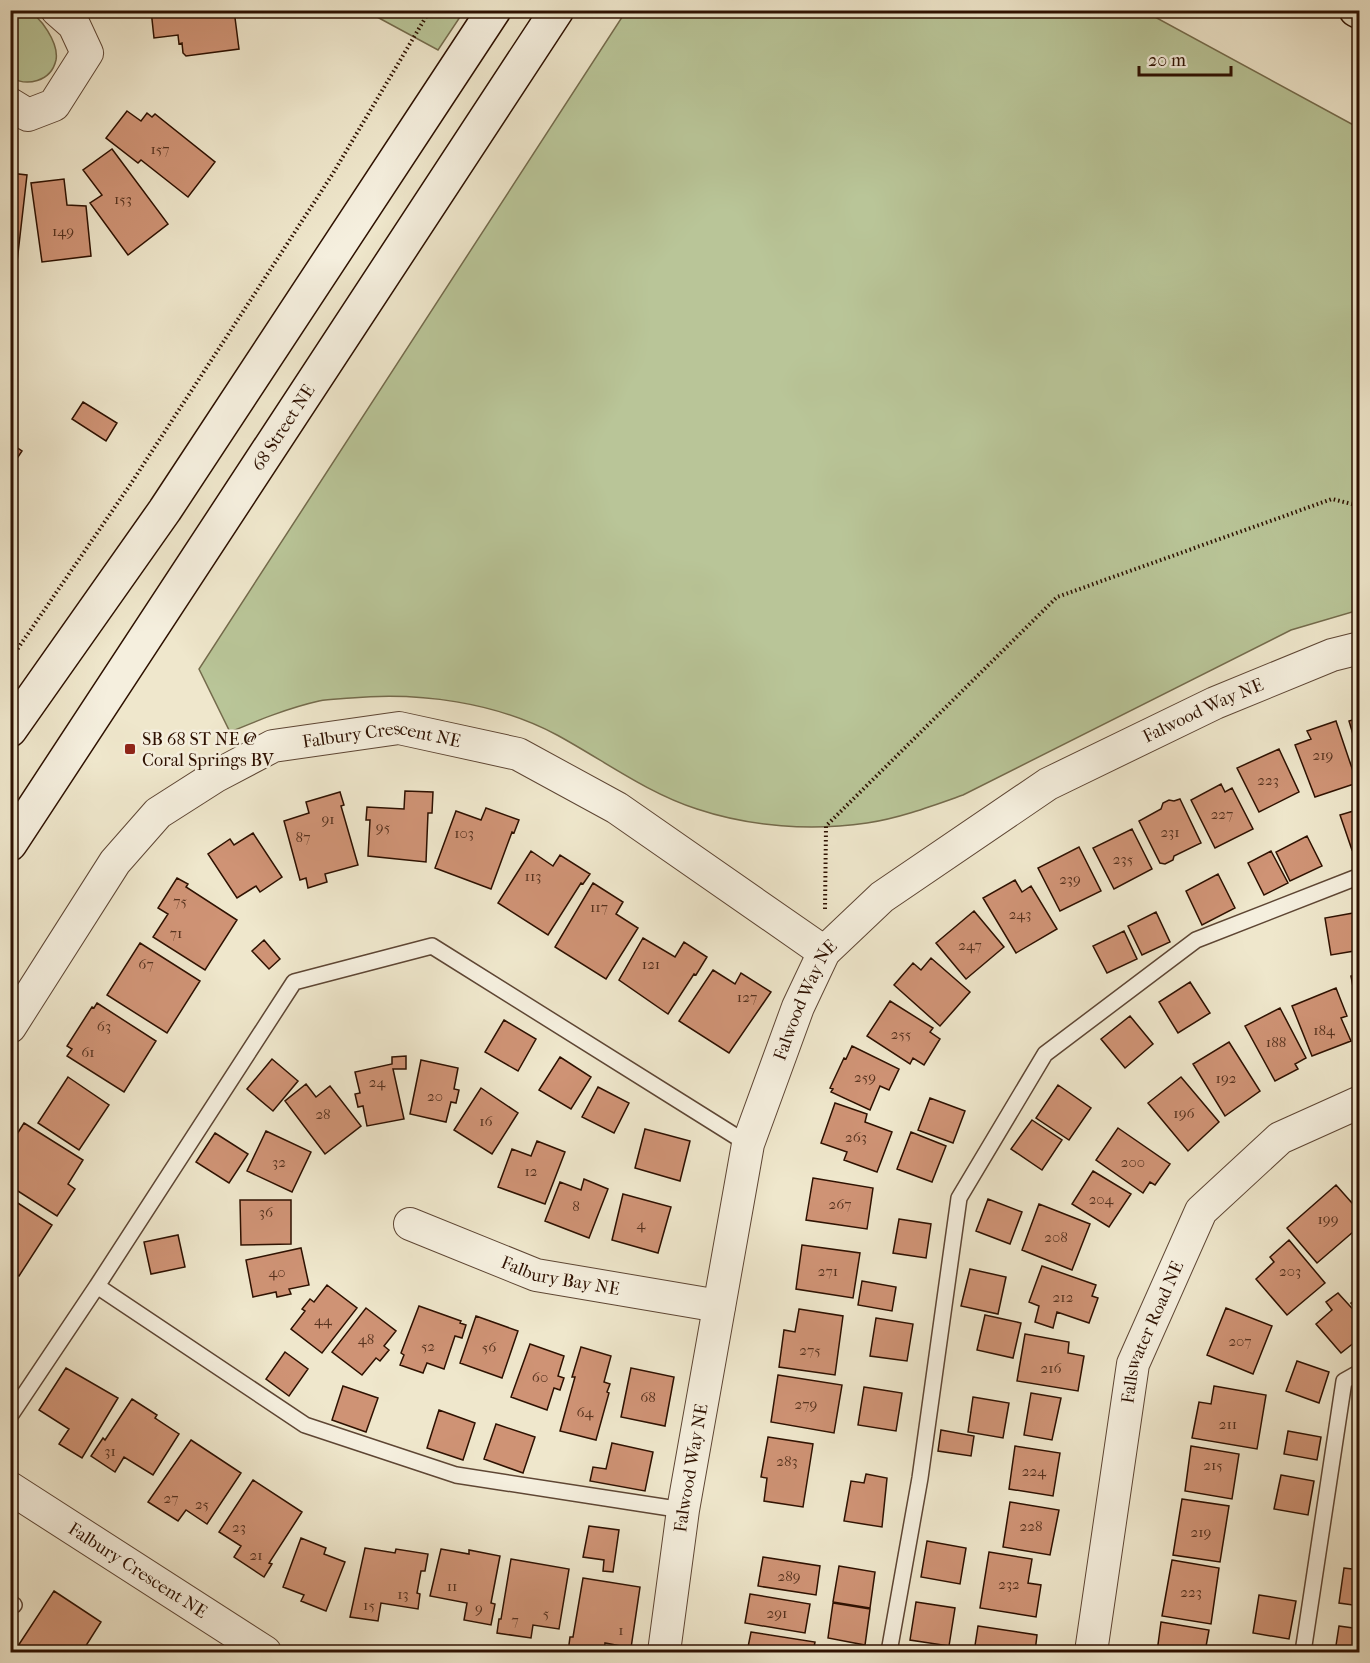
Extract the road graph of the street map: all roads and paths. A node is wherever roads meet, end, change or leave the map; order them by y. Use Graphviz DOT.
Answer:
graph roads {
  1 [pos="57,10"];
  2 [pos="430,10"];
  3 [pos="494,10"];
  4 [pos="557,10"];
  5 [pos="10,104"];
  6 [pos="1359,506"];
  7 [pos="1359,648"];
  8 [pos="10,660"];
  9 [pos="14,722"];
  10 [pos="10,844"];
  11 [pos="1359,876"];
  12 [pos="824,951"];
  13 [pos="10,1026"];
  14 [pos="1359,1102"];
  15 [pos="748,1144"];
  16 [pos="410,1224"];
  17 [pos="96,1286"];
  18 [pos="720,1306"];
  19 [pos="1359,1372"];
  20 [pos="10,1416"];
  21 [pos="10,1488"];
  22 [pos="683,1510"];
  23 [pos="265,1653"];
  24 [pos="664,1653"];
  25 [pos="889,1653"];
  26 [pos="1091,1653"];
  27 [pos="1303,1653"];
  1 -- 5 [label="street"];
  2 -- 8 [label="path"];
  3 -- 9 [label="main road"];
  4 -- 10 [label="main road, 68 Street NE"];
  6 -- 12 [label="path"];
  7 -- 12 [label="street, Falwood Way NE"];
  11 -- 25 [label="lane"];
  12 -- 13 [label="street, Falbury Crescent NE"];
  12 -- 15 [label="street, Falwood Way NE"];
  14 -- 26 [label="street, Fallswater Road NE"];
  15 -- 17 [label="lane"];
  15 -- 18 [label="street, Falwood Way NE"];
  16 -- 18 [label="street, Falbury Bay NE"];
  17 -- 20 [label="lane"];
  17 -- 22 [label="lane"];
  18 -- 22 [label="street, Falwood Way NE"];
  19 -- 27 [label="lane"];
  21 -- 23 [label="street, Falbury Crescent NE"];
  22 -- 24 [label="street, Falwood Way NE"];
}
